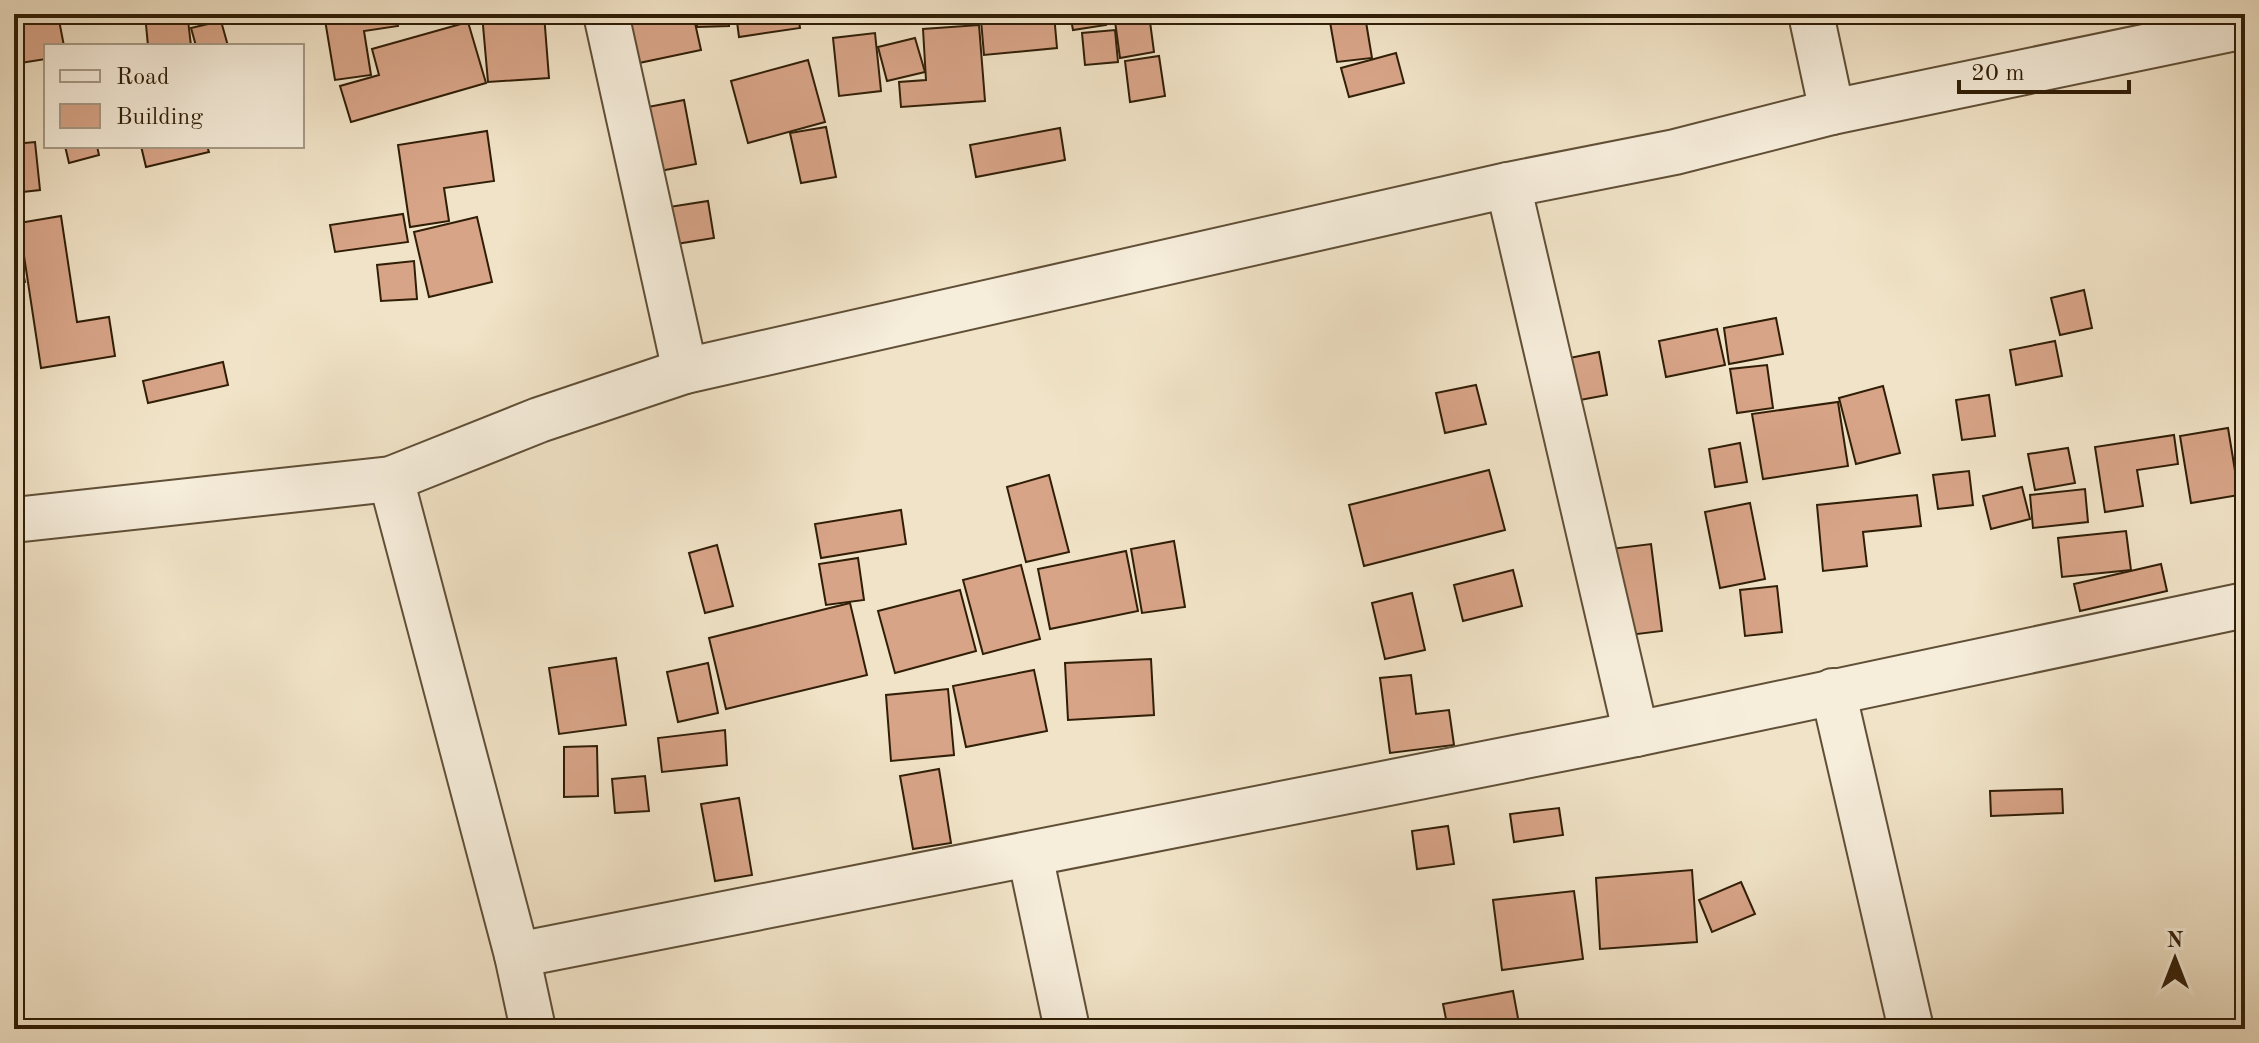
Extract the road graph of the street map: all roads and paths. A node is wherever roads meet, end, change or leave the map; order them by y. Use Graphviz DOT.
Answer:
graph roads {
  1 [pos="606,14"];
  2 [pos="1811,14"];
  3 [pos="2245,26"];
  4 [pos="1832,112"];
  5 [pos="1508,185"];
  6 [pos="685,371"];
  7 [pos="391,479"];
  8 [pos="14,520"];
  9 [pos="2245,605"];
  10 [pos="1833,691"];
  11 [pos="1636,734"];
  12 [pos="1030,855"];
  13 [pos="517,955"];
  14 [pos="533,1029"];
  15 [pos="1067,1029"];
  16 [pos="1911,1029"];
  1 -- 6 [label="street"];
  2 -- 4 [label="street"];
  3 -- 4 [label="street"];
  4 -- 5 [label="street"];
  5 -- 6 [label="street"];
  5 -- 11 [label="street"];
  6 -- 7 [label="street"];
  7 -- 8 [label="street"];
  7 -- 13 [label="street"];
  9 -- 10 [label="street"];
  10 -- 11 [label="street"];
  10 -- 16 [label="street"];
  11 -- 12 [label="street"];
  12 -- 13 [label="street"];
  12 -- 15 [label="street"];
  13 -- 14 [label="street"];
}
